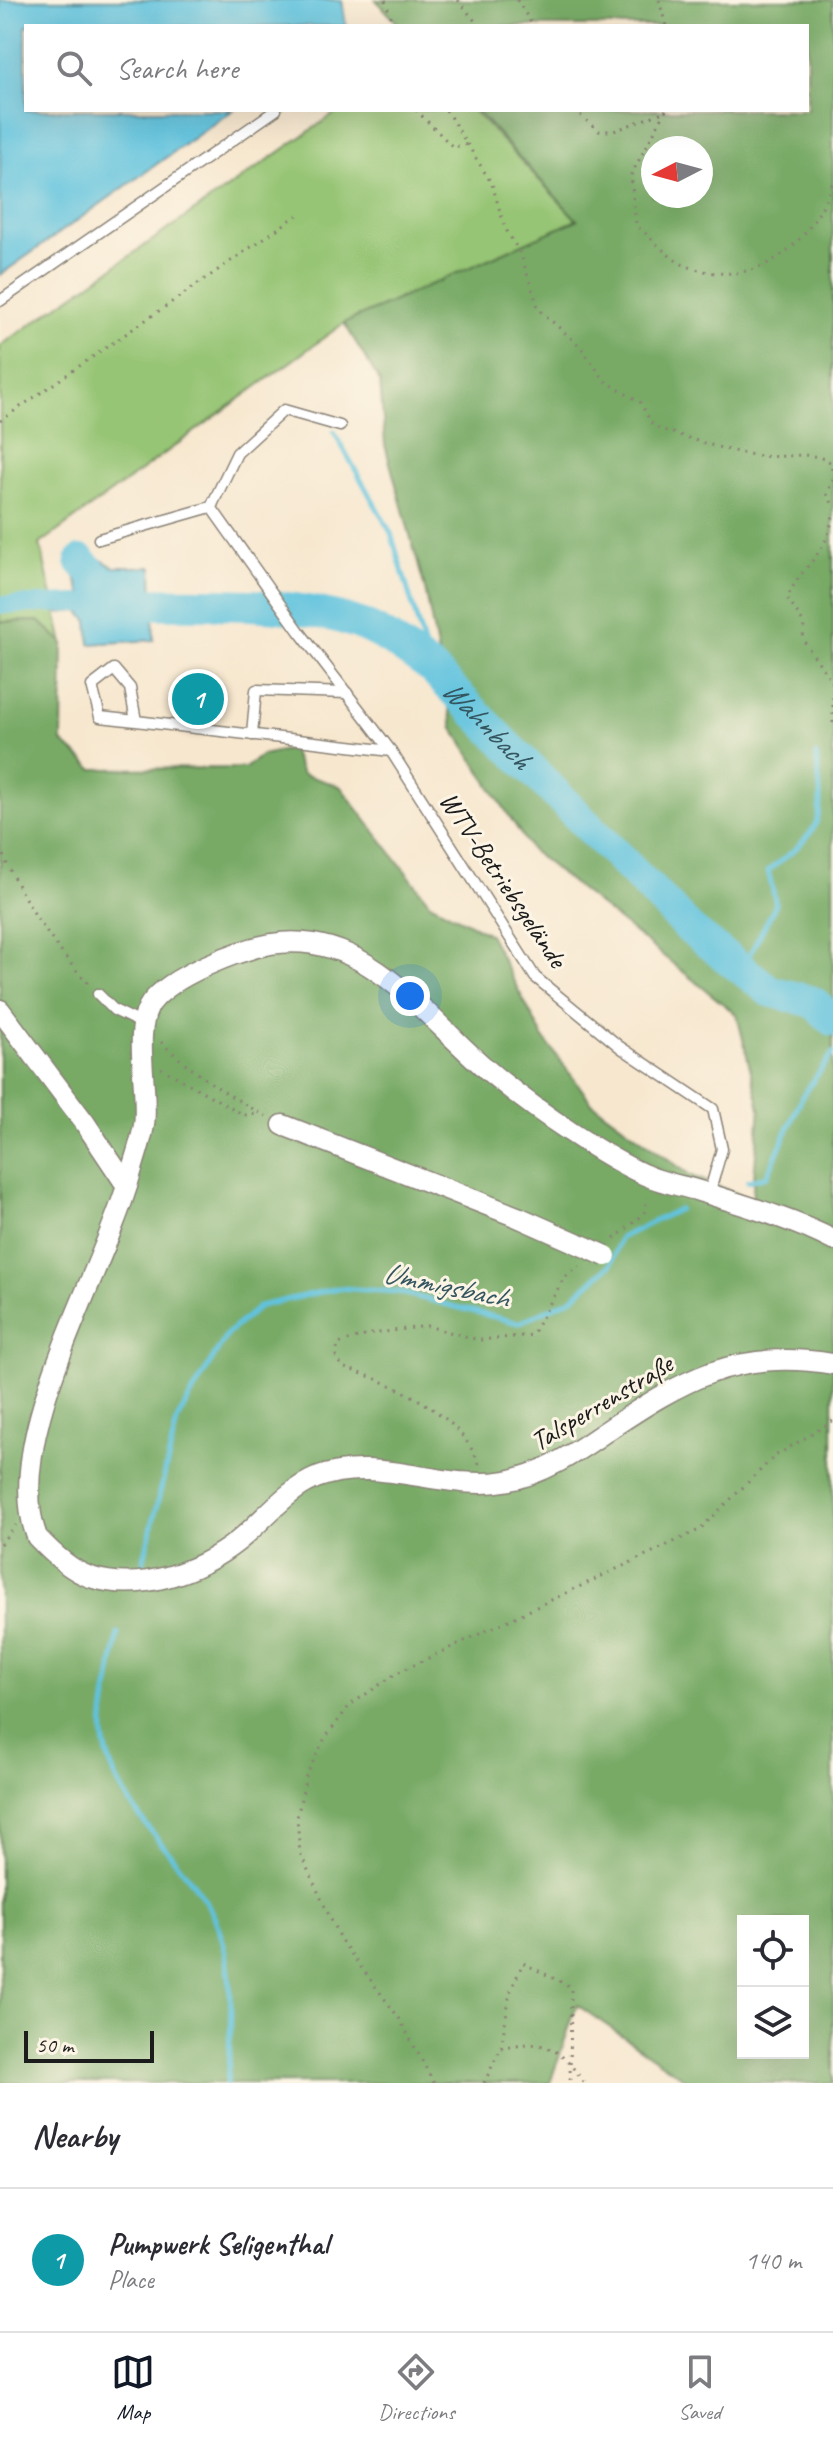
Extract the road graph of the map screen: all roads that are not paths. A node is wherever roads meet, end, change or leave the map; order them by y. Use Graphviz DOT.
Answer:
graph roads {
  1 [pos="273,112"];
  2 [pos="0,301"];
  3 [pos="340,426"];
  4 [pos="211,507"];
  5 [pos="99,539"];
  6 [pos="347,693"];
  7 [pos="136,721"];
  8 [pos="252,735"];
  9 [pos="391,751"];
  10 [pos="98,994"];
  11 [pos="0,1010"];
  12 [pos="143,1024"];
  13 [pos="283,1125"];
  14 [pos="127,1186"];
  15 [pos="709,1194"];
  16 [pos="833,1240"];
  17 [pos="608,1250"];
  18 [pos="833,1364"];
  19 [pos="30,1381"];
  20 [pos="11,1459"];
  1 -- 2 [label="lane"];
  3 -- 4 [label="lane"];
  4 -- 5 [label="lane"];
  4 -- 6 [label="lane, WTV-Betriebsgelände"];
  6 -- 8 [label="lane"];
  6 -- 9 [label="lane, WTV-Betriebsgelände"];
  7 -- 7 [label="lane"];
  7 -- 8 [label="lane"];
  8 -- 9 [label="lane"];
  9 -- 15 [label="lane, WTV-Betriebsgelände"];
  10 -- 12 [label="lane"];
  11 -- 14 [label="street"];
  12 -- 14 [label="street"];
  12 -- 15 [label="street"];
  13 -- 17 [label="street, bridge"];
  14 -- 19 [label="street"];
  15 -- 16 [label="street"];
  18 -- 20 [label="street, Talsperrenstraße"];
}
